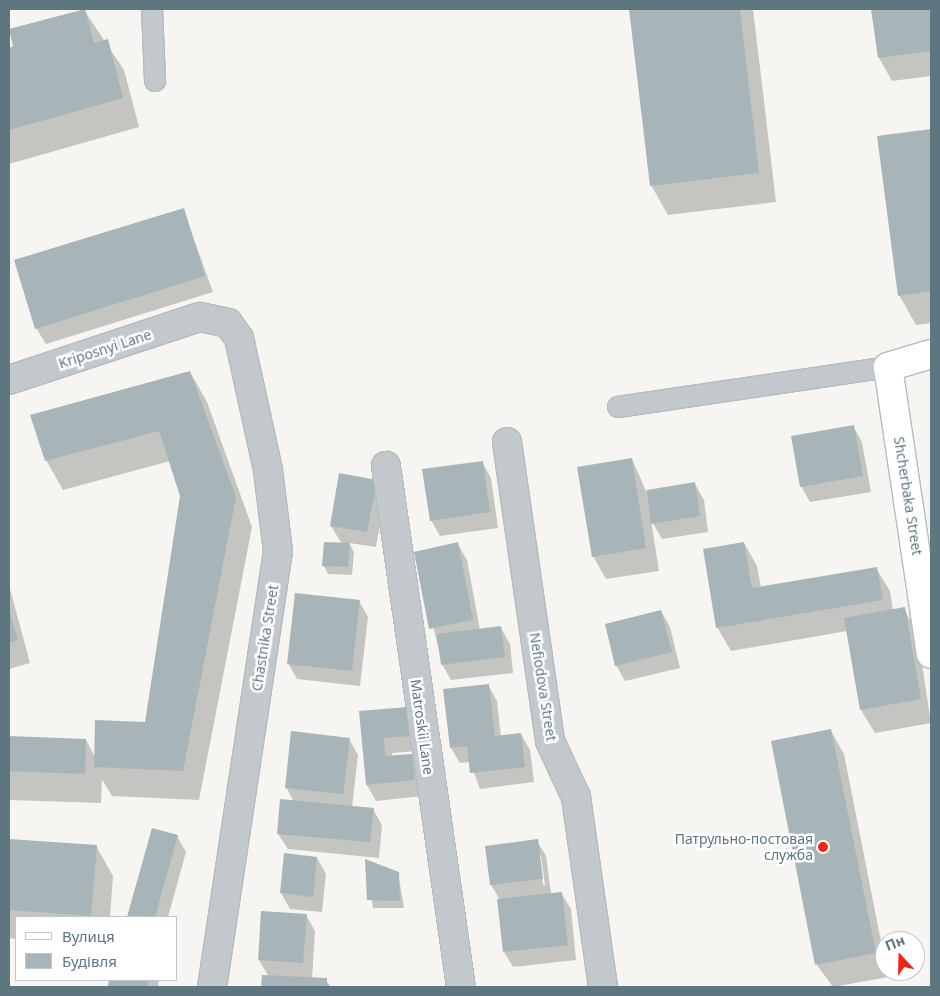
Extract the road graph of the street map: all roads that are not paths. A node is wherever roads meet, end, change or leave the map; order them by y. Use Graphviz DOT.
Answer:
graph roads {
  1 [pos="152,9"];
  2 [pos="155,80"];
  3 [pos="200,317"];
  4 [pos="931,354"];
  5 [pos="888,367"];
  6 [pos="9,380"];
  7 [pos="618,407"];
  8 [pos="507,442"];
  9 [pos="386,466"];
  10 [pos="931,654"];
  11 [pos="212,987"];
  12 [pos="462,987"];
  13 [pos="603,987"];
  1 -- 2 [label="lane"];
  3 -- 6 [label="street, Kriposnyi Lane"];
  3 -- 11 [label="street, Chastnika Street"];
  4 -- 5 [label="main road"];
  5 -- 7 [label="lane"];
  5 -- 10 [label="main road, Shcherbaka Street"];
  8 -- 13 [label="street, Nefiodova Street"];
  9 -- 12 [label="street, Matroskii Lane"];
}
